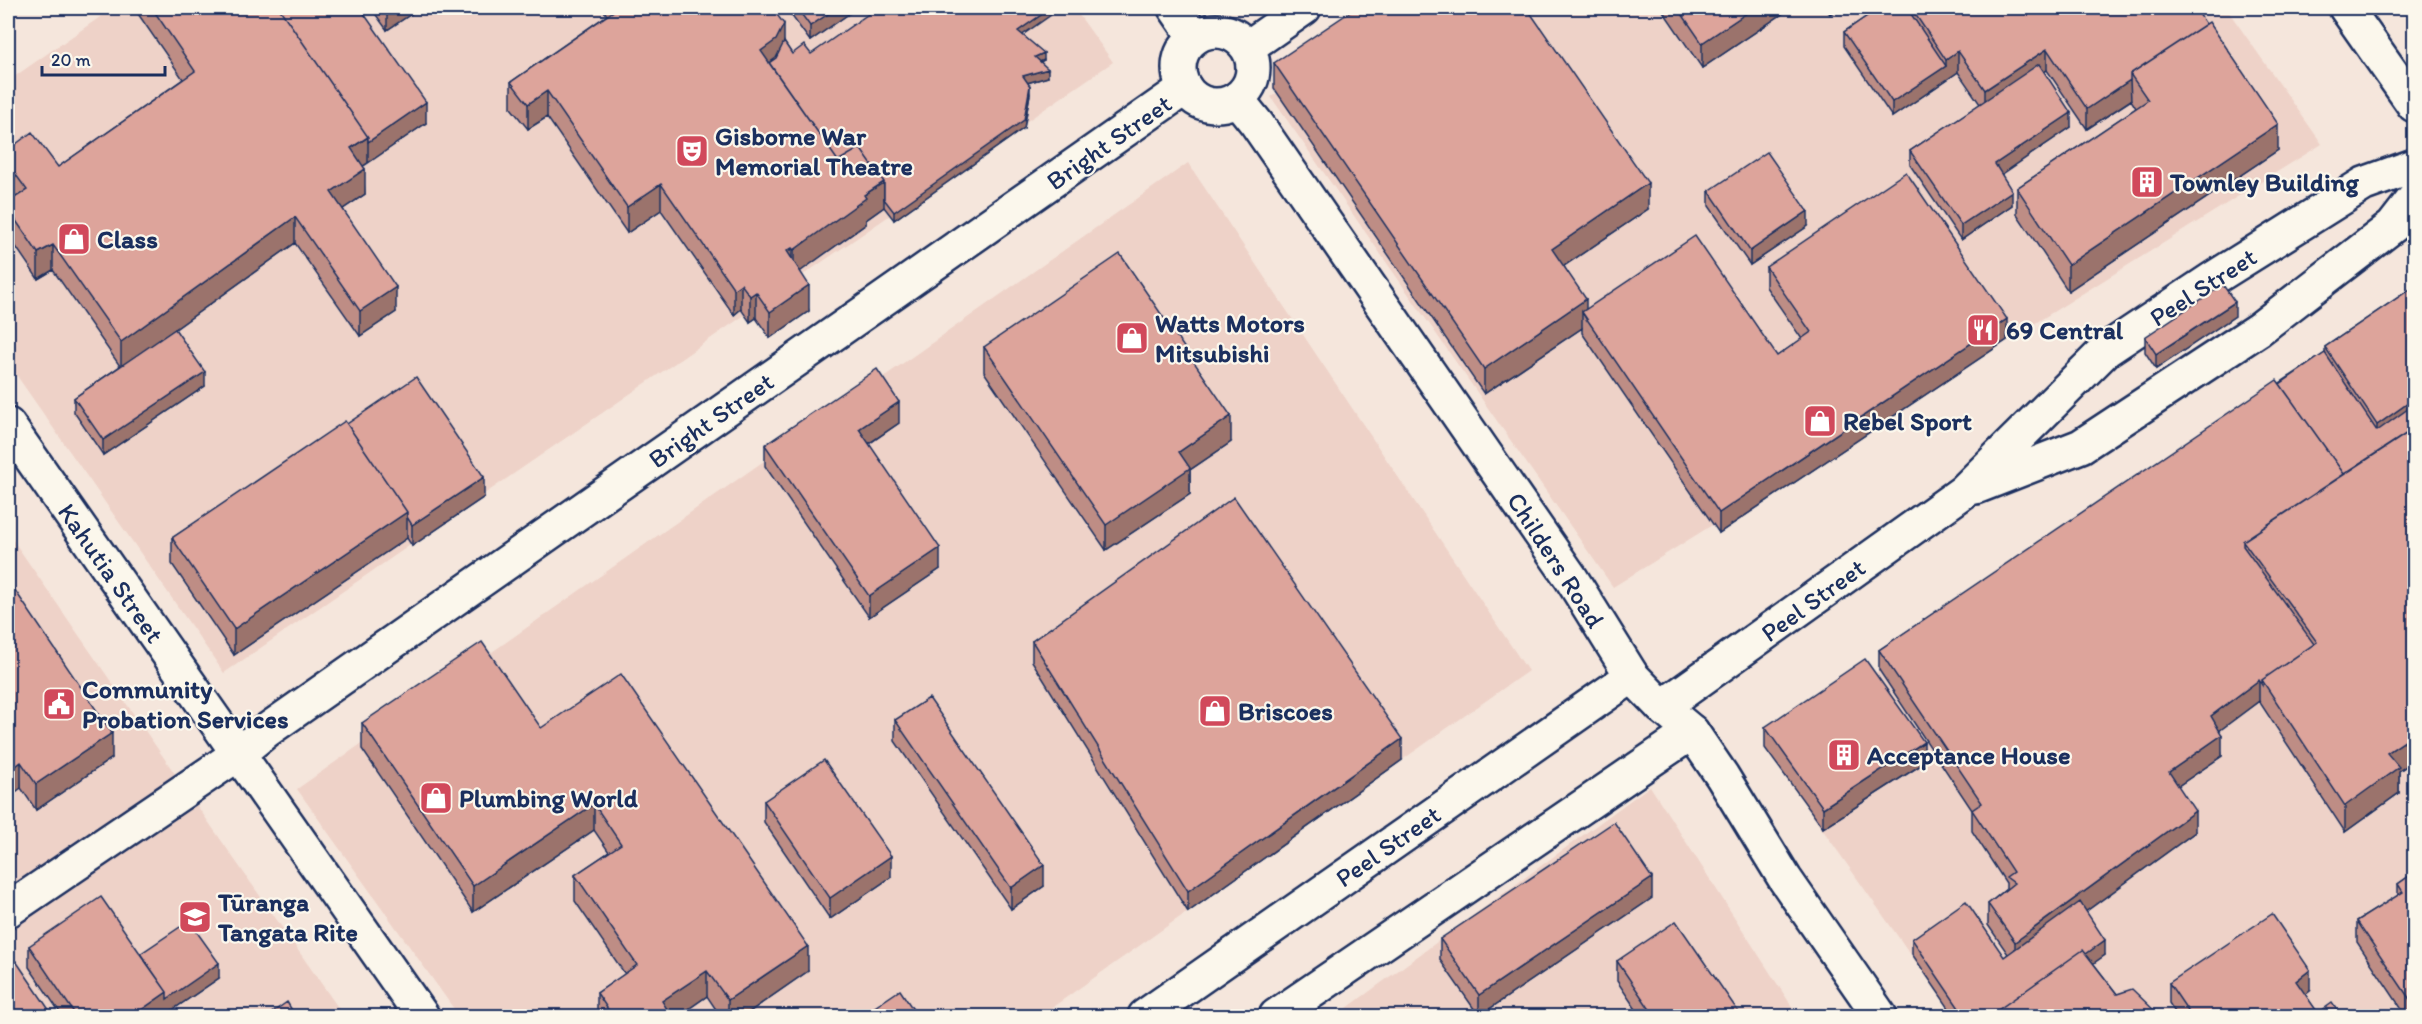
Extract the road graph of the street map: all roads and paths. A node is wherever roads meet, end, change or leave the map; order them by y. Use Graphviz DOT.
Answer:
graph roads {
  1 [pos="1175,8"];
  2 [pos="1304,8"];
  3 [pos="2346,8"];
  4 [pos="1195,37"];
  5 [pos="1248,47"];
  6 [pos="1185,88"];
  7 [pos="1237,99"];
  8 [pos="2415,105"];
  9 [pos="2415,166"];
  10 [pos="2415,199"];
  11 [pos="8,425"];
  12 [pos="1963,492"];
  13 [pos="1632,676"];
  14 [pos="1662,707"];
  15 [pos="1692,732"];
  16 [pos="238,754"];
  17 [pos="8,910"];
  18 [pos="422,1017"];
  19 [pos="1145,1017"];
  20 [pos="1276,1017"];
  21 [pos="1880,1017"];
  1 -- 4 [label="street"];
  2 -- 5 [label="street"];
  3 -- 8 [label="street"];
  4 -- 5 [label="street"];
  4 -- 6 [label="street"];
  5 -- 7 [label="street"];
  6 -- 7 [label="street"];
  6 -- 16 [label="street, Bright Street"];
  7 -- 13 [label="street, Childers Road"];
  9 -- 12 [label="street, Peel Street"];
  10 -- 12 [label="street, Peel Street"];
  11 -- 16 [label="street, Kahutia Street"];
  12 -- 14 [label="street, Peel Street"];
  13 -- 14 [label="street, Childers Road"];
  13 -- 19 [label="street, Peel Street"];
  14 -- 15 [label="street, Childers Road"];
  15 -- 20 [label="street"];
  15 -- 21 [label="street, Childers Road"];
  16 -- 17 [label="street, Bright Street"];
  16 -- 18 [label="street, Kahutia Street"];
}
